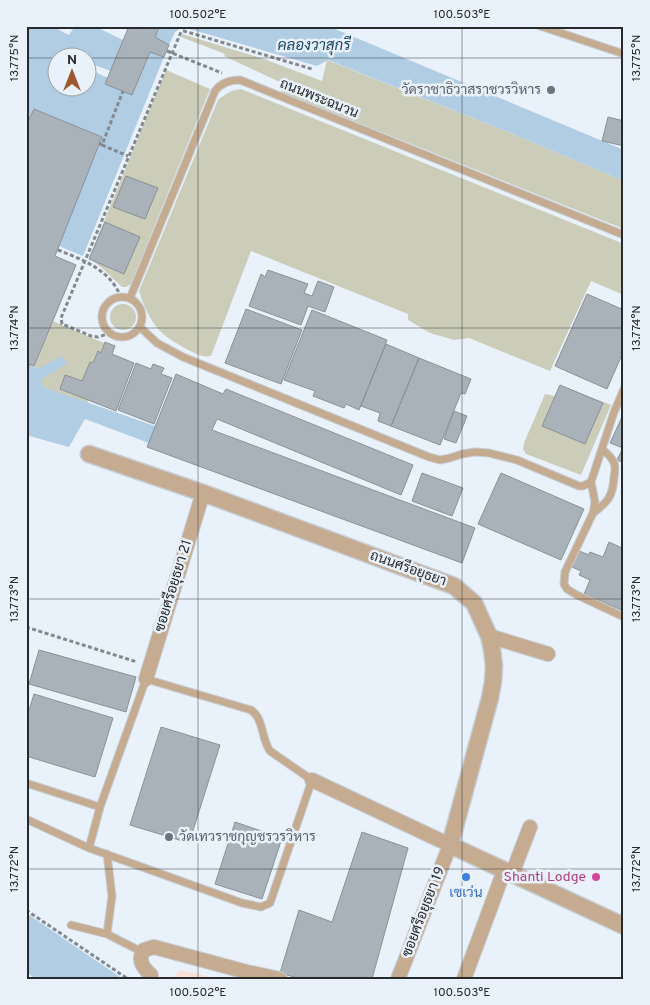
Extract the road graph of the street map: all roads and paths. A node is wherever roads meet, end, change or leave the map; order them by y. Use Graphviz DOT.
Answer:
graph roads {
  1 [pos="540,26"];
  2 [pos="167,51"];
  3 [pos="172,53"];
  4 [pos="624,54"];
  5 [pos="312,69"];
  6 [pos="230,81"];
  7 [pos="123,91"];
  8 [pos="127,155"];
  9 [pos="624,235"];
  10 [pos="58,250"];
  11 [pos="85,261"];
  12 [pos="120,297"];
  13 [pos="130,298"];
  14 [pos="140,327"];
  15 [pos="110,333"];
  16 [pos="624,389"];
  17 [pos="616,408"];
  18 [pos="624,412"];
  19 [pos="602,449"];
  20 [pos="89,454"];
  21 [pos="591,482"];
  22 [pos="203,493"];
  23 [pos="593,512"];
  24 [pos="624,616"];
  25 [pos="26,627"];
  26 [pos="489,636"];
  27 [pos="548,654"];
  28 [pos="148,672"];
  29 [pos="312,780"];
  30 [pos="26,784"];
  31 [pos="100,807"];
  32 [pos="26,819"];
  33 [pos="530,827"];
  34 [pos="450,846"];
  35 [pos="89,848"];
  36 [pos="107,854"];
  37 [pos="508,872"];
  38 [pos="26,910"];
  39 [pos="71,925"];
  40 [pos="624,926"];
  41 [pos="107,934"];
  42 [pos="142,952"];
  43 [pos="152,975"];
  44 [pos="128,979"];
  45 [pos="280,979"];
  46 [pos="398,979"];
  47 [pos="464,979"];
  1 -- 4 [label="lane"];
  2 -- 3 [label="path"];
  3 -- 5 [label="path"];
  3 -- 6 [label="path"];
  3 -- 8 [label="path"];
  6 -- 9 [label="lane, ถนนพระฉนวน"];
  6 -- 13 [label="lane"];
  7 -- 8 [label="path"];
  8 -- 11 [label="path"];
  10 -- 11 [label="path"];
  11 -- 12 [label="path"];
  11 -- 15 [label="path"];
  12 -- 13 [label="lane"];
  12 -- 15 [label="lane"];
  13 -- 14 [label="lane"];
  14 -- 15 [label="lane"];
  14 -- 21 [label="lane"];
  16 -- 17 [label="lane"];
  17 -- 18 [label="lane"];
  17 -- 19 [label="lane"];
  19 -- 21 [label="lane"];
  19 -- 23 [label="lane"];
  20 -- 22 [label="street, ถนนศรีอยุธยา"];
  21 -- 23 [label="lane"];
  22 -- 26 [label="street, ถนนศรีอยุธยา"];
  22 -- 28 [label="street, ซอยศรีอยุธยา 21"];
  23 -- 24 [label="lane"];
  25 -- 28 [label="path"];
  26 -- 27 [label="street"];
  26 -- 34 [label="street, ถนนศรีอยุธยา"];
  28 -- 29 [label="lane"];
  28 -- 31 [label="lane"];
  29 -- 34 [label="street"];
  29 -- 36 [label="lane"];
  30 -- 31 [label="lane"];
  31 -- 35 [label="lane"];
  32 -- 35 [label="lane"];
  33 -- 37 [label="street"];
  34 -- 37 [label="street"];
  34 -- 46 [label="street, ซอยศรีอยุธยา 19"];
  35 -- 36 [label="lane"];
  36 -- 41 [label="lane"];
  37 -- 40 [label="street"];
  37 -- 47 [label="street"];
  38 -- 44 [label="path"];
  39 -- 41 [label="lane"];
  41 -- 42 [label="lane"];
  42 -- 43 [label="street"];
  42 -- 45 [label="street"];
}
